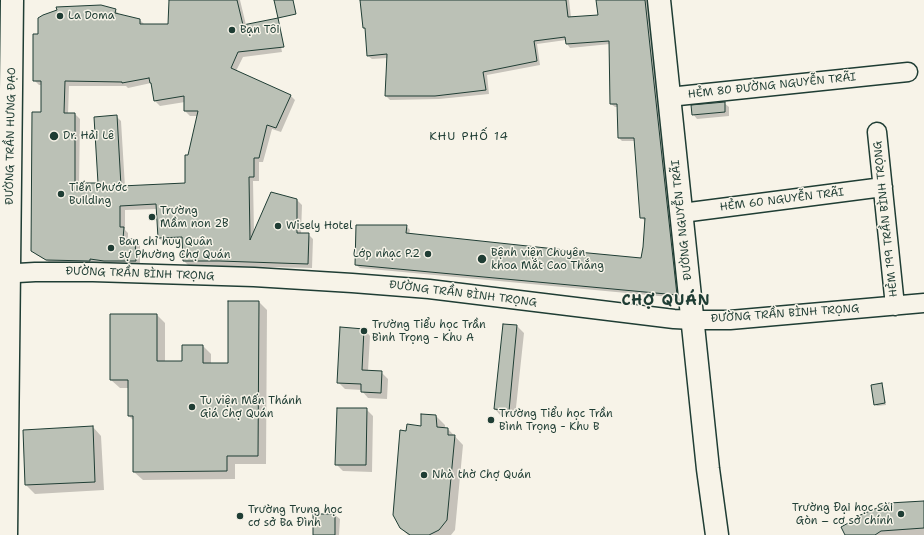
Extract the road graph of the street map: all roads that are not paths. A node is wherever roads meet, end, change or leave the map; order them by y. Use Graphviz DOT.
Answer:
graph roads {
  1 [pos="12,0"];
  2 [pos="659,0"];
  3 [pos="6,28"];
  4 [pos="908,72"];
  5 [pos="669,97"];
  6 [pos="877,132"];
  7 [pos="883,187"];
  8 [pos="682,213"];
  9 [pos="5,273"];
  10 [pos="924,303"];
  11 [pos="895,306"];
  12 [pos="693,320"];
  13 [pos="4,434"];
  14 [pos="6,535"];
  15 [pos="717,535"];
  1 -- 3 [label="main road, ĐƯỜNG TRẦN HƯNG ĐẠO"];
  2 -- 5 [label="main road, ĐƯỜNG NGUYỄN TRÃI"];
  3 -- 9 [label="main road, ĐƯỜNG TRẦN HƯNG ĐẠO"];
  4 -- 5 [label="street, HẺM 80 ĐƯỜNG NGUYỄN TRÃI"];
  5 -- 8 [label="main road, ĐƯỜNG NGUYỄN TRÃI"];
  6 -- 7 [label="street, HẺM 199 TRẦN BÌNH TRỌNG"];
  7 -- 8 [label="street, HẺM 60 NGUYỄN TRÃI"];
  7 -- 11 [label="street, HẺM 199 TRẦN BÌNH TRỌNG"];
  8 -- 12 [label="main road, ĐƯỜNG NGUYỄN TRÃI"];
  9 -- 12 [label="street, ĐƯỜNG TRẦN BÌNH TRỌNG"];
  9 -- 13 [label="main road, ĐƯỜNG TRẦN HƯNG ĐẠO"];
  10 -- 11 [label="street, ĐƯỜNG TRẦN BÌNH TRỌNG"];
  11 -- 12 [label="street, ĐƯỜNG TRẦN BÌNH TRỌNG"];
  12 -- 15 [label="main road, ĐƯỜNG NGUYỄN TRÃI"];
  13 -- 14 [label="main road, ĐƯỜNG TRẦN HƯNG ĐẠO"];
}
